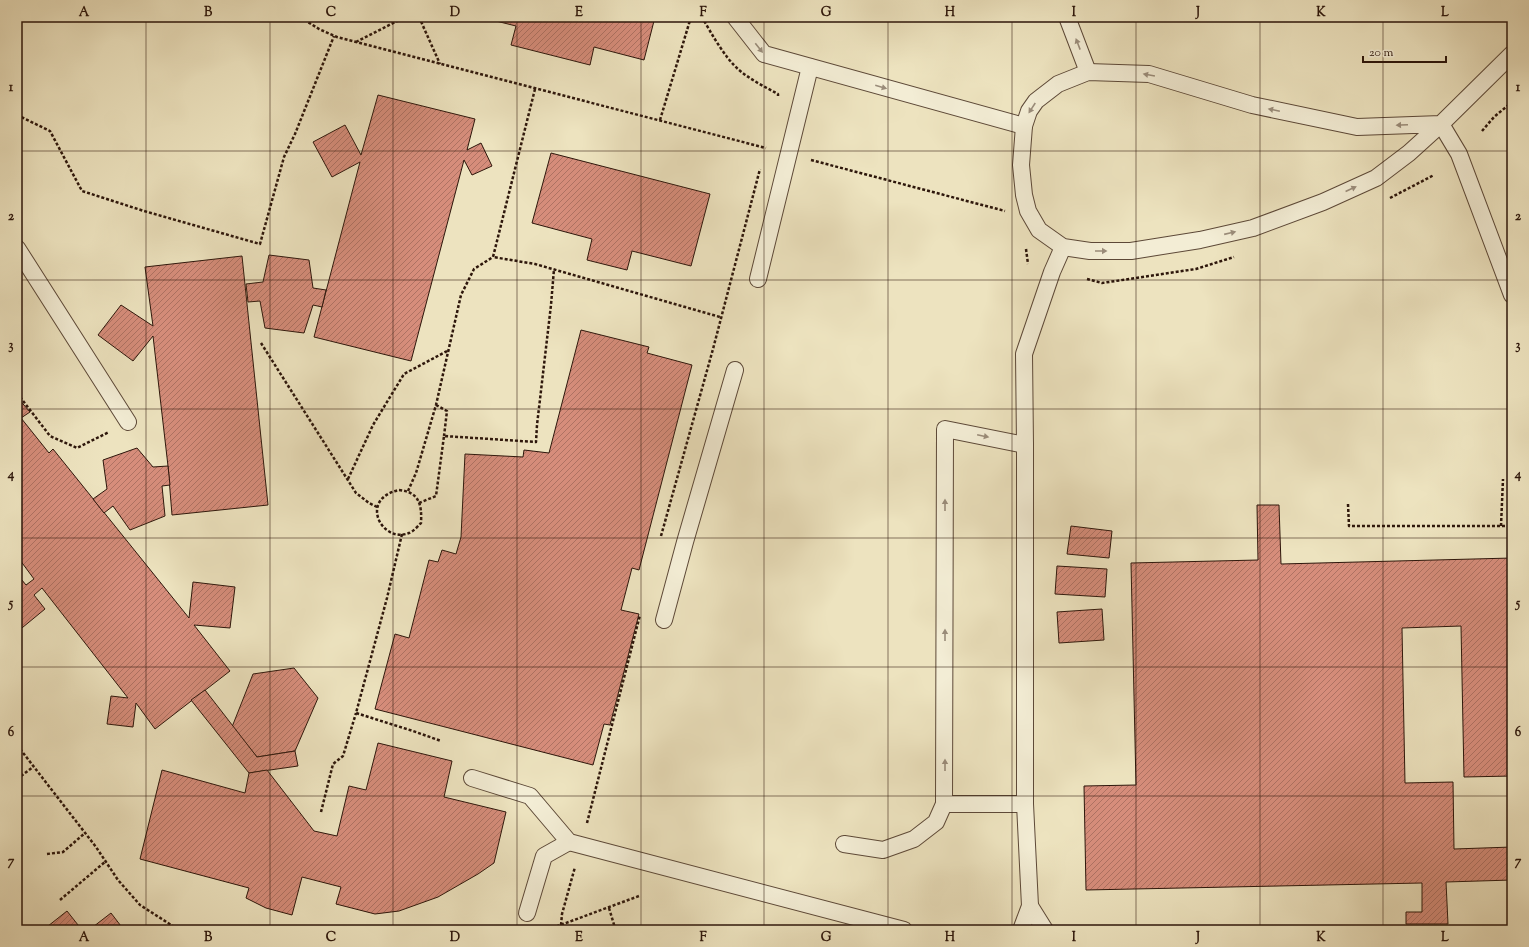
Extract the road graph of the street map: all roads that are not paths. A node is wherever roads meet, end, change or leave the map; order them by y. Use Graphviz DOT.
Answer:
graph roads {
  1 [pos="735,17"];
  2 [pos="1067,17"];
  3 [pos="1512,54"];
  4 [pos="810,67"];
  5 [pos="1088,72"];
  6 [pos="1441,124"];
  7 [pos="1024,126"];
  8 [pos="1062,247"];
  9 [pos="17,248"];
  10 [pos="758,279"];
  11 [pos="1512,295"];
  12 [pos="735,370"];
  13 [pos="128,422"];
  14 [pos="1025,445"];
  15 [pos="664,620"];
  16 [pos="472,778"];
  17 [pos="944,804"];
  18 [pos="1025,804"];
  19 [pos="569,842"];
  20 [pos="844,844"];
  21 [pos="1030,906"];
  22 [pos="527,913"];
  23 [pos="904,930"];
  24 [pos="1021,930"];
  25 [pos="1045,930"];
  1 -- 4 [label="lane, one-way"];
  5 -- 2 [label="lane, one-way"];
  3 -- 6 [label="lane"];
  4 -- 7 [label="lane, one-way"];
  4 -- 10 [label="lane"];
  6 -- 5 [label="lane, one-way"];
  5 -- 7 [label="lane, one-way"];
  8 -- 6 [label="lane, one-way"];
  6 -- 11 [label="lane"];
  7 -- 8 [label="lane"];
  8 -- 14 [label="lane"];
  9 -- 13 [label="lane"];
  12 -- 15 [label="lane"];
  17 -- 14 [label="lane, one-way"];
  14 -- 18 [label="lane"];
  16 -- 19 [label="lane"];
  17 -- 18 [label="lane"];
  17 -- 20 [label="lane"];
  18 -- 21 [label="lane"];
  19 -- 22 [label="lane"];
  19 -- 23 [label="lane"];
  21 -- 24 [label="lane"];
  21 -- 25 [label="lane"];
}
